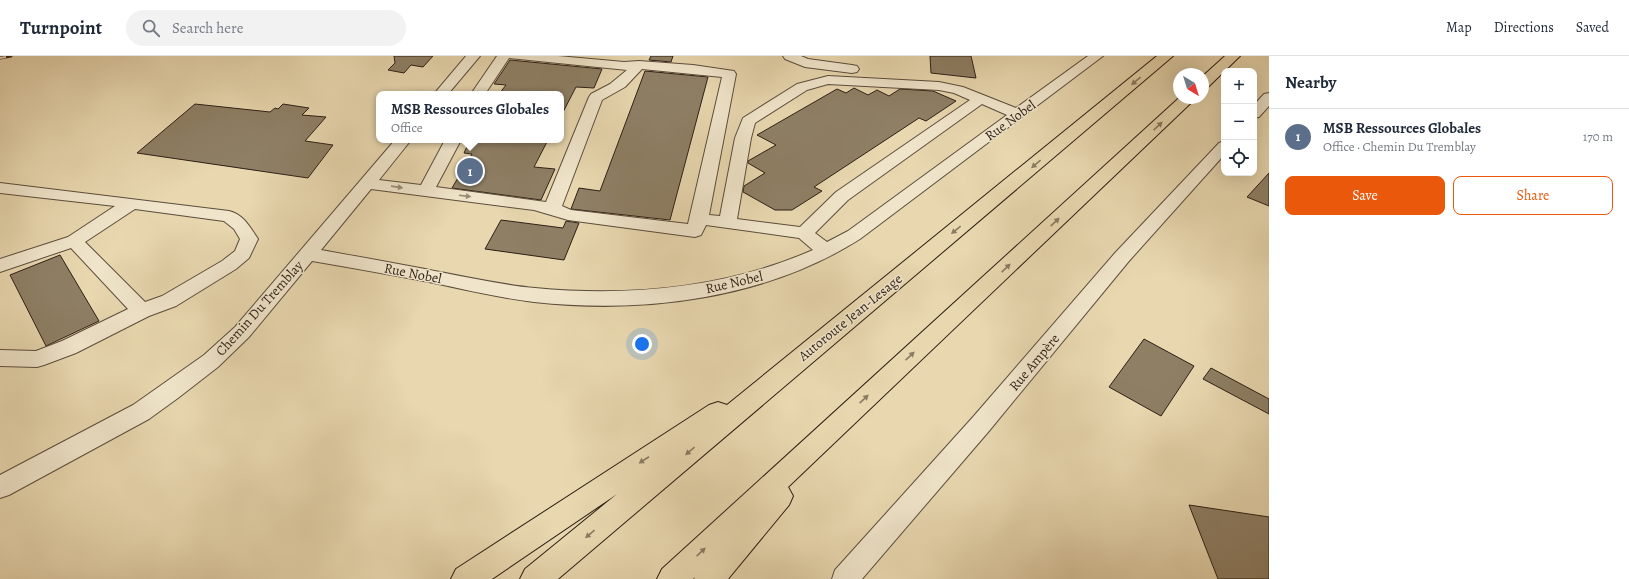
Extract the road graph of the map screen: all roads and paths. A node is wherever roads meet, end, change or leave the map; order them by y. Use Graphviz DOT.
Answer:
graph roads {
  1 [pos="473,56"];
  2 [pos="504,56"];
  3 [pos="514,56"];
  4 [pos="625,56"];
  5 [pos="700,56"];
  6 [pos="790,56"];
  7 [pos="1096,56"];
  8 [pos="1166,56"];
  9 [pos="1233,56"];
  10 [pos="640,65"];
  11 [pos="1209,78"];
  12 [pos="444,91"];
  13 [pos="480,91"];
  14 [pos="1269,97"];
  15 [pos="980,99"];
  16 [pos="1182,104"];
  17 [pos="1023,110"];
  18 [pos="1257,111"];
  19 [pos="400,143"];
  20 [pos="451,143"];
  21 [pos="1221,149"];
  22 [pos="367,183"];
  23 [pos="0,188"];
  24 [pos="426,191"];
  25 [pos="132,203"];
  26 [pos="552,209"];
  27 [pos="699,219"];
  28 [pos="728,223"];
  29 [pos="804,233"];
  30 [pos="74,241"];
  31 [pos="826,251"];
  32 [pos="308,254"];
  33 [pos="0,266"];
  34 [pos="142,311"];
  35 [pos="806,354"];
  36 [pos="0,358"];
  37 [pos="846,415"];
  38 [pos="0,488"];
  39 [pos="466,579"];
  40 [pos="535,579"];
  41 [pos="672,579"];
  42 [pos="709,579"];
  43 [pos="844,579"];
  1 -- 12 [label="street"];
  2 -- 13 [label="street"];
  3 -- 10 [label="street"];
  4 -- 5 [label="street"];
  6 -- 17 [label="street"];
  7 -- 17 [label="street, Rue Nobel"];
  8 -- 35 [label="highway, Autoroute Jean-Lesage, one-way"];
  9 -- 11 [label="highway"];
  10 -- 26 [label="street"];
  10 -- 27 [label="street"];
  14 -- 18 [label="street"];
  15 -- 17 [label="street"];
  15 -- 28 [label="street"];
  15 -- 29 [label="street"];
  37 -- 16 [label="highway, one-way"];
  17 -- 31 [label="street, Rue Nobel"];
  19 -- 22 [label="street, Chemin Du Tremblay"];
  20 -- 24 [label="street"];
  21 -- 43 [label="street, Rue Ampère"];
  22 -- 24 [label="street, one-way"];
  22 -- 32 [label="street, Chemin Du Tremblay"];
  23 -- 25 [label="street"];
  24 -- 26 [label="street, one-way"];
  25 -- 30 [label="street"];
  25 -- 34 [label="street"];
  26 -- 27 [label="street"];
  27 -- 28 [label="street"];
  28 -- 29 [label="street"];
  29 -- 31 [label="street"];
  30 -- 33 [label="street"];
  30 -- 34 [label="street"];
  31 -- 32 [label="street, Rue Nobel"];
  32 -- 38 [label="street, Chemin Du Tremblay"];
  34 -- 36 [label="street"];
  35 -- 39 [label="highway, one-way"];
  35 -- 40 [label="highway, Autoroute Jean-Lesage, one-way"];
  41 -- 37 [label="highway, one-way"];
  37 -- 42 [label="highway"];
}
